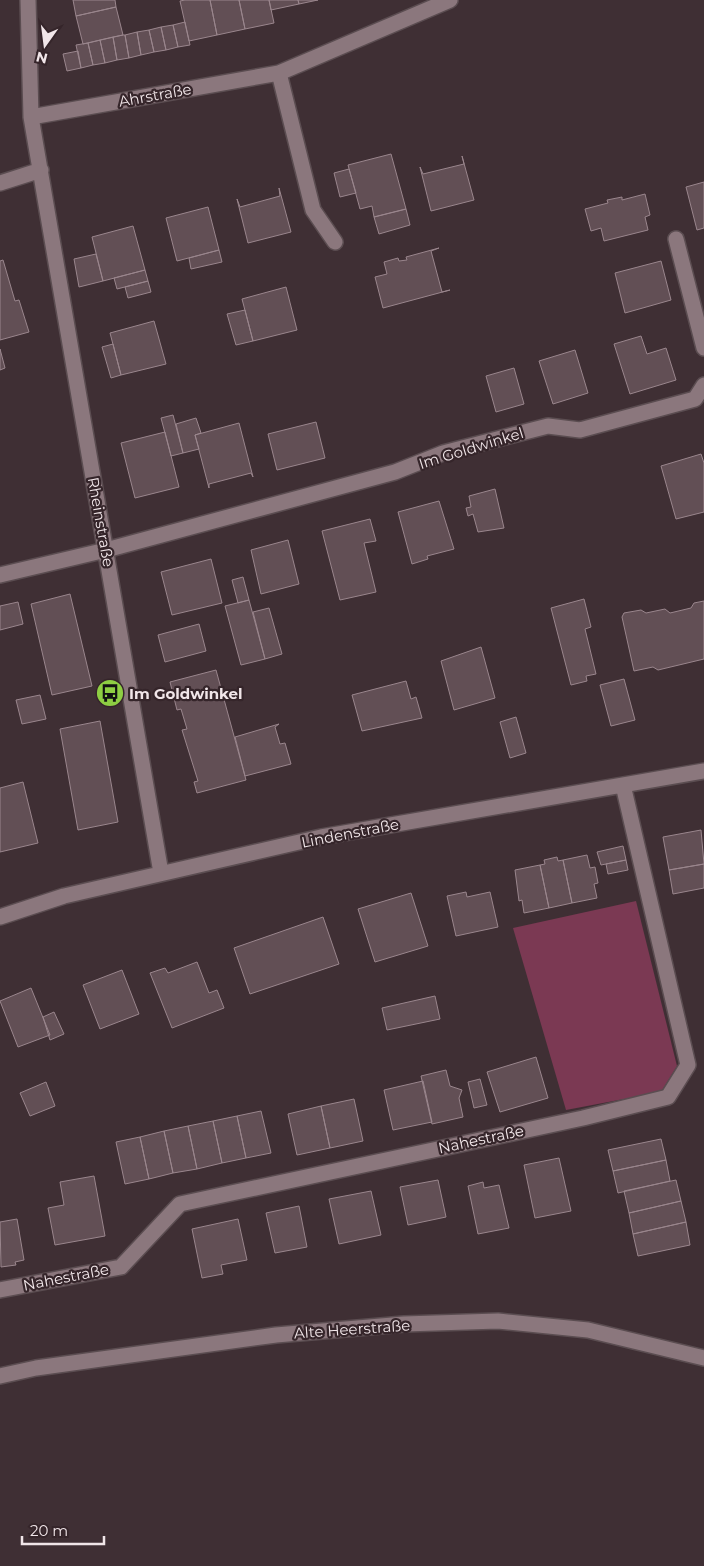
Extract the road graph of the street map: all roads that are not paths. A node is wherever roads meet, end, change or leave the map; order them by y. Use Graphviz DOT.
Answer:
graph roads {
  1 [pos="28,0"];
  2 [pos="450,0"];
  3 [pos="280,73"];
  4 [pos="31,117"];
  5 [pos="41,170"];
  6 [pos="0,183"];
  7 [pos="676,239"];
  8 [pos="335,242"];
  9 [pos="704,348"];
  10 [pos="704,385"];
  11 [pos="106,550"];
  12 [pos="0,575"];
  13 [pos="704,771"];
  14 [pos="623,785"];
  15 [pos="161,874"];
  16 [pos="0,917"];
  17 [pos="0,1290"];
  18 [pos="704,1358"];
  19 [pos="0,1376"];
  1 -- 4 [label="street, Rheinstraße"];
  2 -- 3 [label="street, Ahrstraße"];
  3 -- 4 [label="street, Ahrstraße"];
  3 -- 8 [label="street"];
  4 -- 5 [label="street, Rheinstraße"];
  5 -- 6 [label="street"];
  5 -- 11 [label="street, Rheinstraße"];
  7 -- 9 [label="street"];
  10 -- 11 [label="street, Im Goldwinkel"];
  11 -- 12 [label="street, Im Goldwinkel"];
  11 -- 15 [label="street, Rheinstraße"];
  13 -- 14 [label="street, Lindenstraße"];
  14 -- 15 [label="street, Lindenstraße"];
  14 -- 17 [label="street, Nahestraße"];
  15 -- 16 [label="street, Lindenstraße"];
  18 -- 19 [label="street, Alte Heerstraße"];
}
